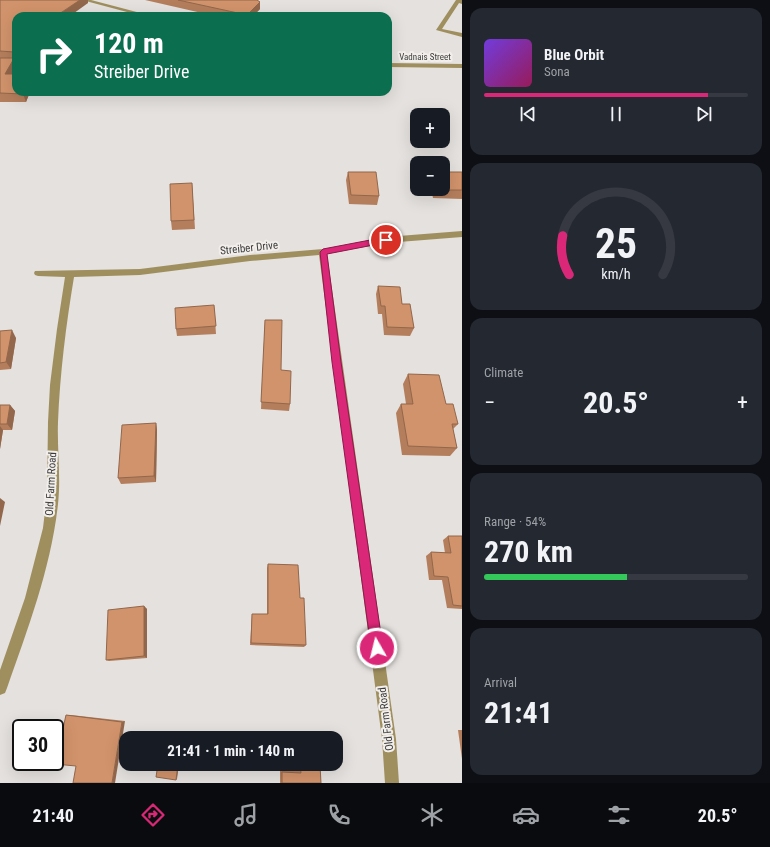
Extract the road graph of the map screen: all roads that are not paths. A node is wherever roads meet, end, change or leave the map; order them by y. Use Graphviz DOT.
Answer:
graph roads {
  1 [pos="85,0"];
  2 [pos="462,2"];
  3 [pos="133,12"];
  4 [pos="462,35"];
  5 [pos="392,65"];
  6 [pos="462,66"];
  7 [pos="462,234"];
  8 [pos="323,252"];
  9 [pos="38,273"];
  10 [pos="70,274"];
  11 [pos="0,688"];
  12 [pos="392,783"];
  1 -- 3 [label="street"];
  2 -- 4 [label="street"];
  5 -- 6 [label="street, Vadnais Street"];
  7 -- 8 [label="street, Streiber Drive"];
  8 -- 10 [label="street, Streiber Drive"];
  8 -- 12 [label="street, Old Farm Road"];
  9 -- 10 [label="street, Streiber Drive"];
  10 -- 11 [label="street, Old Farm Road"];
}
